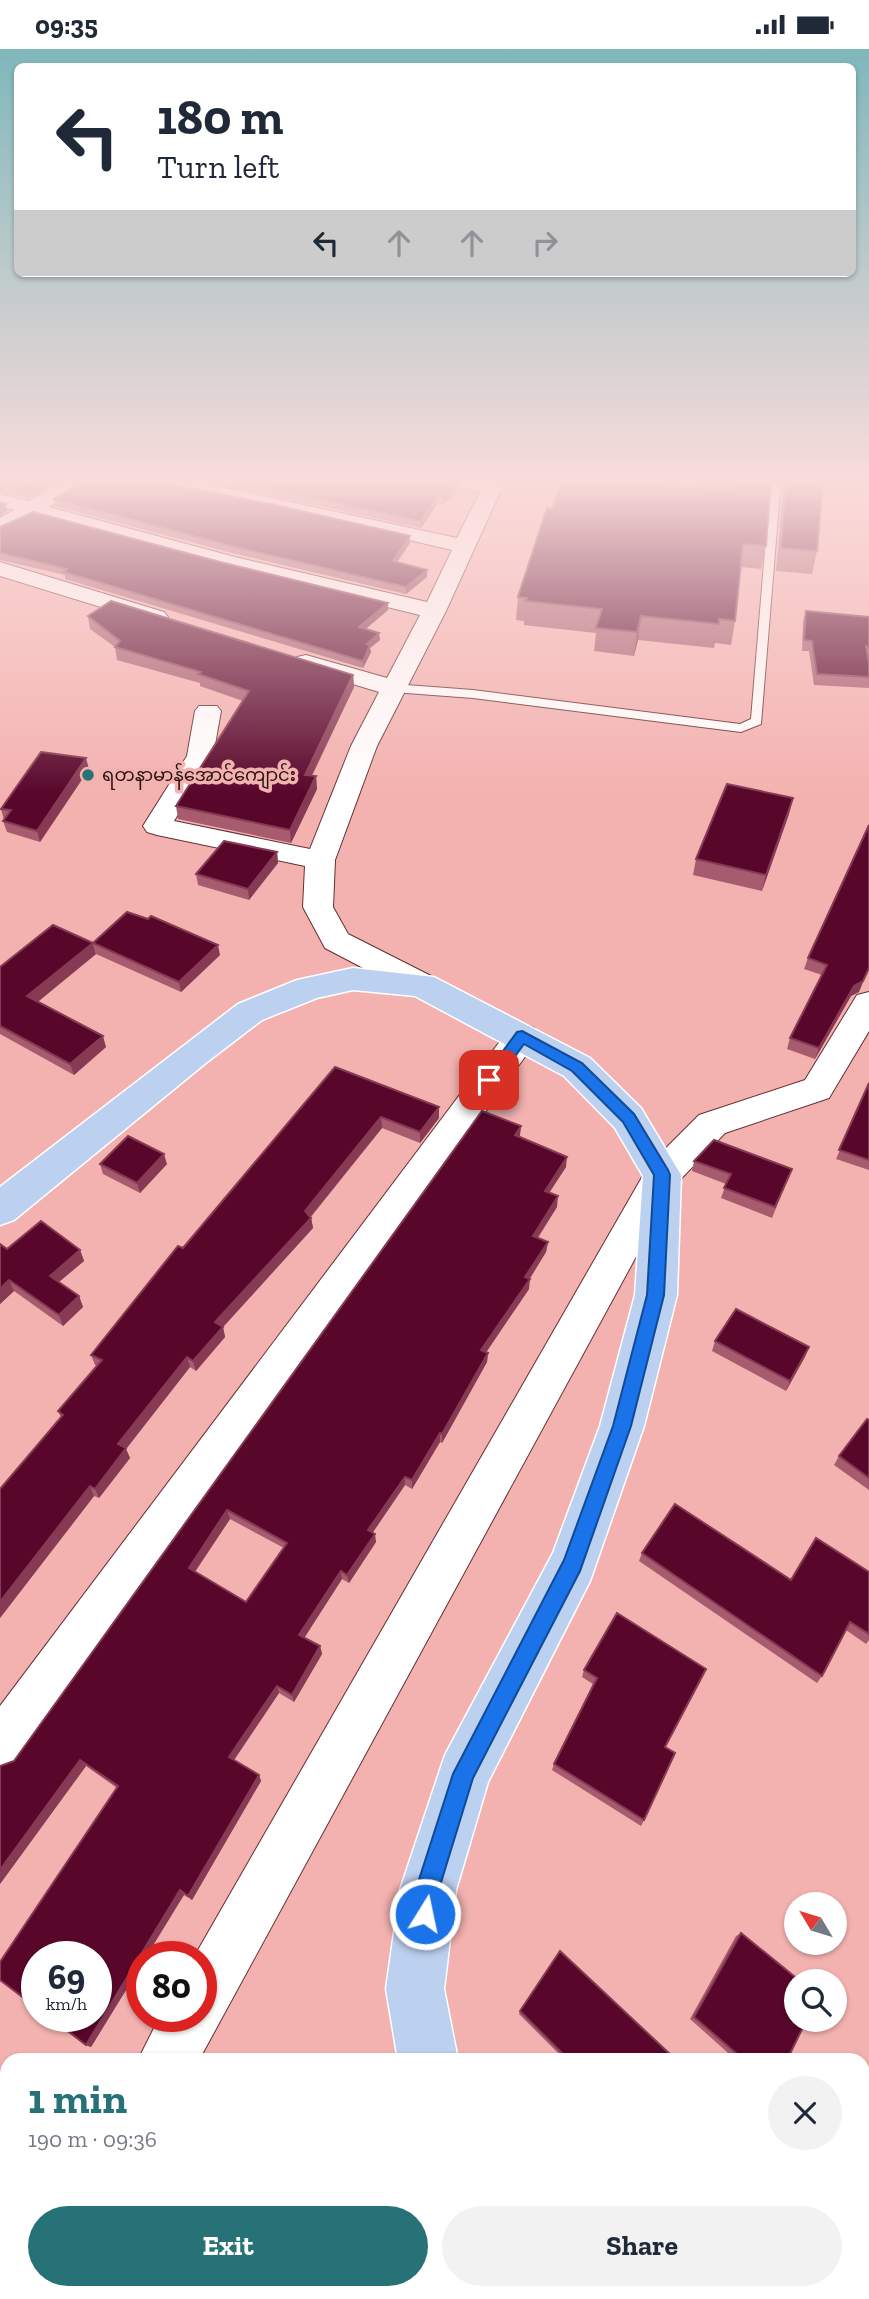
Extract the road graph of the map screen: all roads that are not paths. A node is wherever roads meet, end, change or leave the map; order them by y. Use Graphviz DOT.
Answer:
graph roads {
  1 [pos="48,584"];
  2 [pos="327,584"];
  3 [pos="445,584"];
  4 [pos="768,584"];
  5 [pos="433,611"];
  6 [pos="174,623"];
  7 [pos="290,657"];
  8 [pos="393,688"];
  9 [pos="208,711"];
  10 [pos="320,860"];
  11 [pos="422,985"];
  12 [pos="869,1003"];
  13 [pos="522,1036"];
  14 [pos="662,1175"];
  15 [pos="0,1209"];
  16 [pos="0,1748"];
  17 [pos="217,1970"];
  18 [pos="182,2032"];
  19 [pos="171,2053"];
  20 [pos="427,2053"];
  1 -- 6 [label="street"];
  2 -- 5 [label="street"];
  3 -- 5 [label="street"];
  4 -- 8 [label="lane"];
  5 -- 8 [label="street"];
  7 -- 8 [label="street"];
  8 -- 10 [label="street"];
  9 -- 10 [label="street"];
  10 -- 11 [label="street"];
  11 -- 13 [label="highway"];
  11 -- 15 [label="highway"];
  12 -- 14 [label="street"];
  13 -- 14 [label="highway"];
  13 -- 16 [label="street"];
  14 -- 17 [label="street"];
  14 -- 20 [label="highway"];
  18 -- 19 [label="street"];
}
